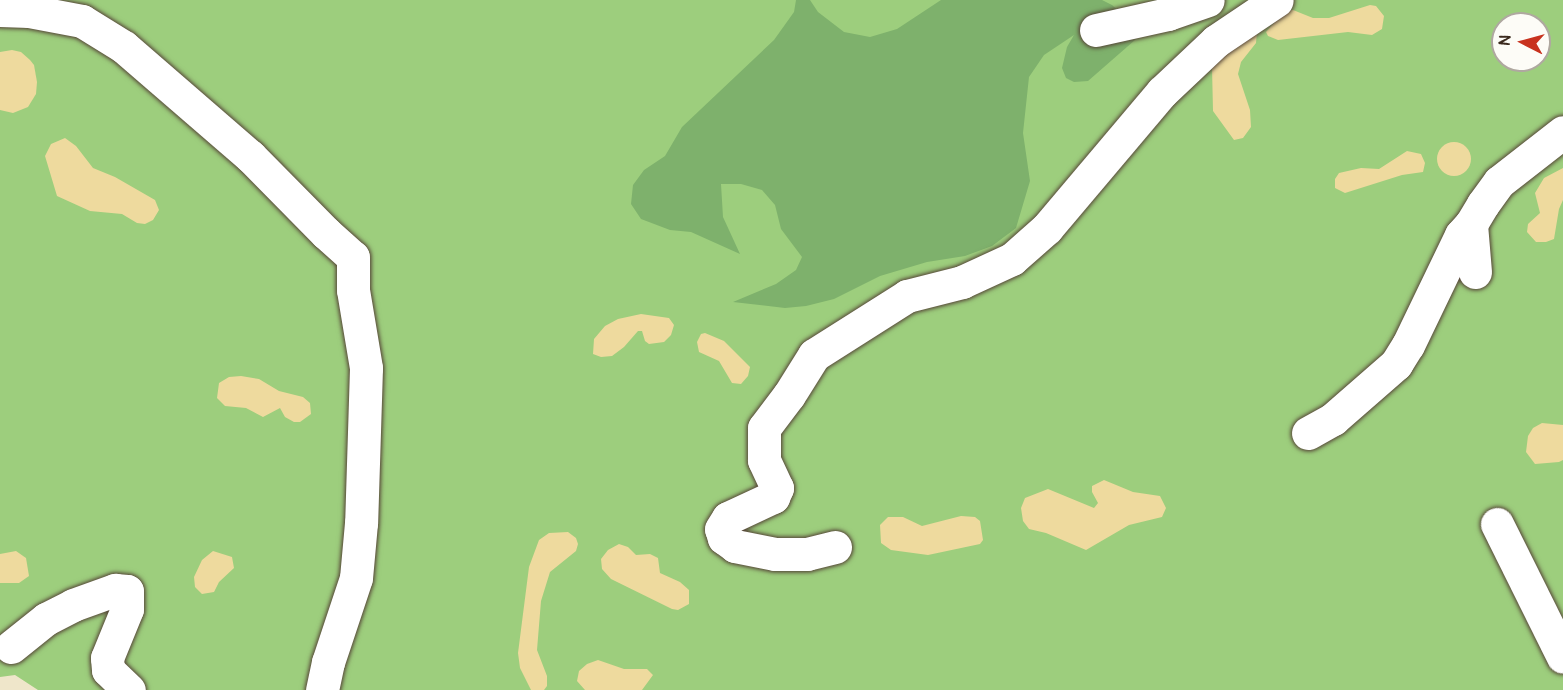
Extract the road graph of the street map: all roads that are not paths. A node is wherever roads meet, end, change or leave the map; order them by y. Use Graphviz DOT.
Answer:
graph roads {
  1 [pos="1208,0"];
  2 [pos="1277,0"];
  3 [pos="0,10"];
  4 [pos="1096,30"];
  5 [pos="1563,132"];
  6 [pos="1471,224"];
  7 [pos="1475,272"];
  8 [pos="1308,433"];
  9 [pos="1497,524"];
  10 [pos="834,547"];
  11 [pos="11,647"];
  12 [pos="1563,657"];
  13 [pos="129,690"];
  14 [pos="322,690"];
  1 -- 4 [label="lane"];
  2 -- 10 [label="lane"];
  3 -- 14 [label="lane"];
  5 -- 6 [label="lane"];
  6 -- 7 [label="lane"];
  6 -- 8 [label="lane"];
  9 -- 12 [label="lane"];
  11 -- 13 [label="lane"];
}
